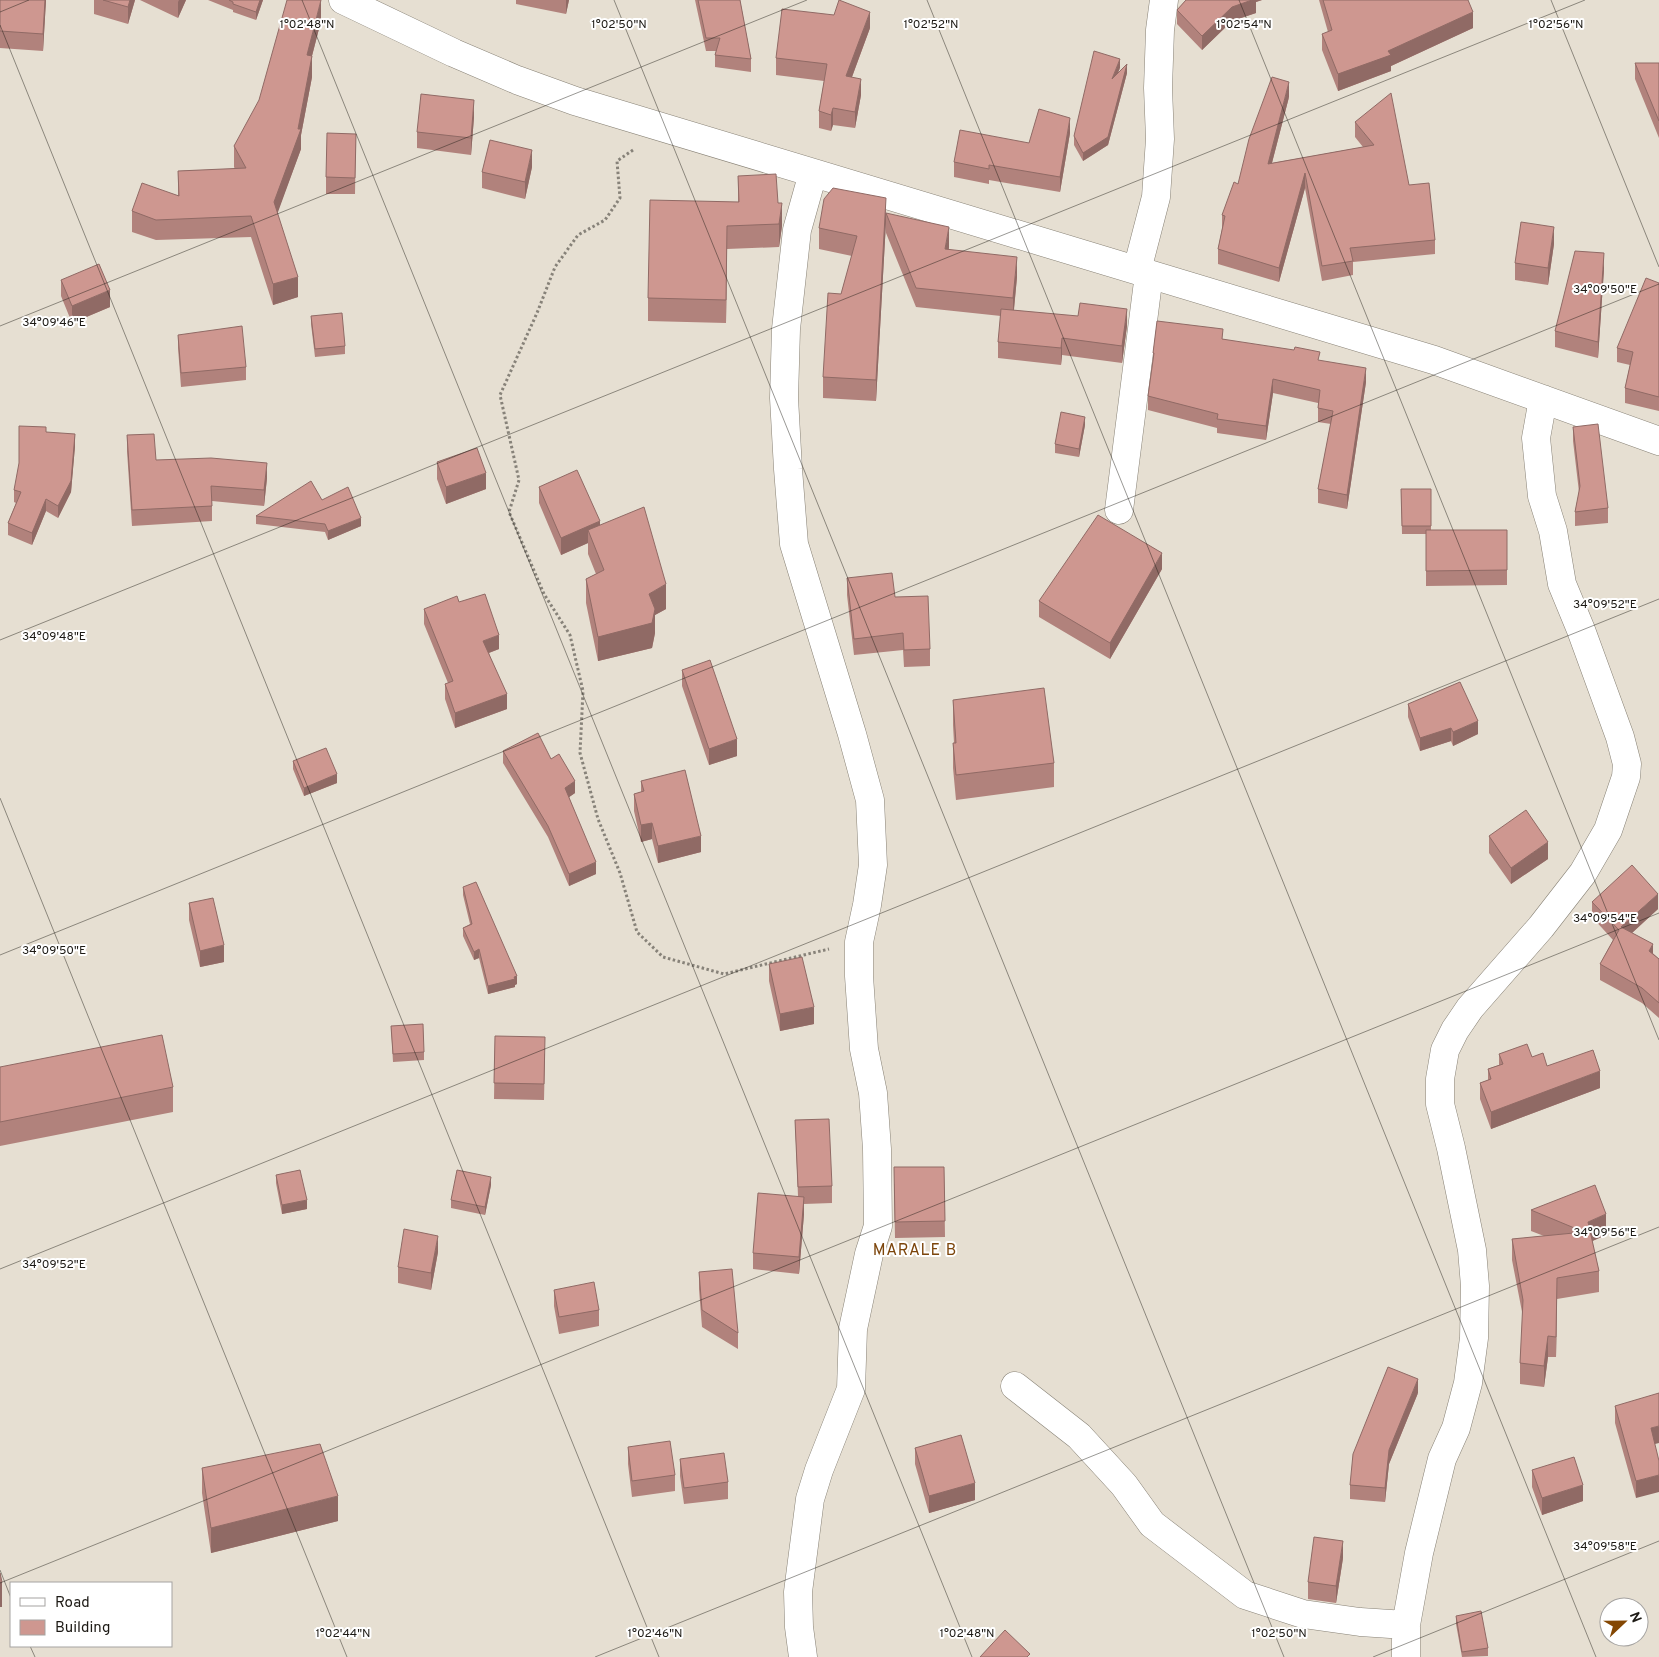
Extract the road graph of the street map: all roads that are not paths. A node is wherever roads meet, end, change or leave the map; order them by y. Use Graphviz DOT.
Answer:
graph roads {
  1 [pos="343,0"];
  2 [pos="1164,0"];
  3 [pos="813,173"];
  4 [pos="1143,272"];
  5 [pos="1543,399"];
  6 [pos="1659,441"];
  7 [pos="1119,510"];
  8 [pos="1015,1386"];
  9 [pos="1406,1625"];
  10 [pos="803,1657"];
  11 [pos="1406,1657"];
  1 -- 3 [label="street"];
  2 -- 4 [label="street"];
  3 -- 4 [label="street"];
  3 -- 10 [label="street"];
  4 -- 5 [label="street"];
  4 -- 7 [label="street"];
  5 -- 6 [label="street"];
  5 -- 9 [label="street"];
  8 -- 9 [label="street"];
  9 -- 11 [label="street"];
}
